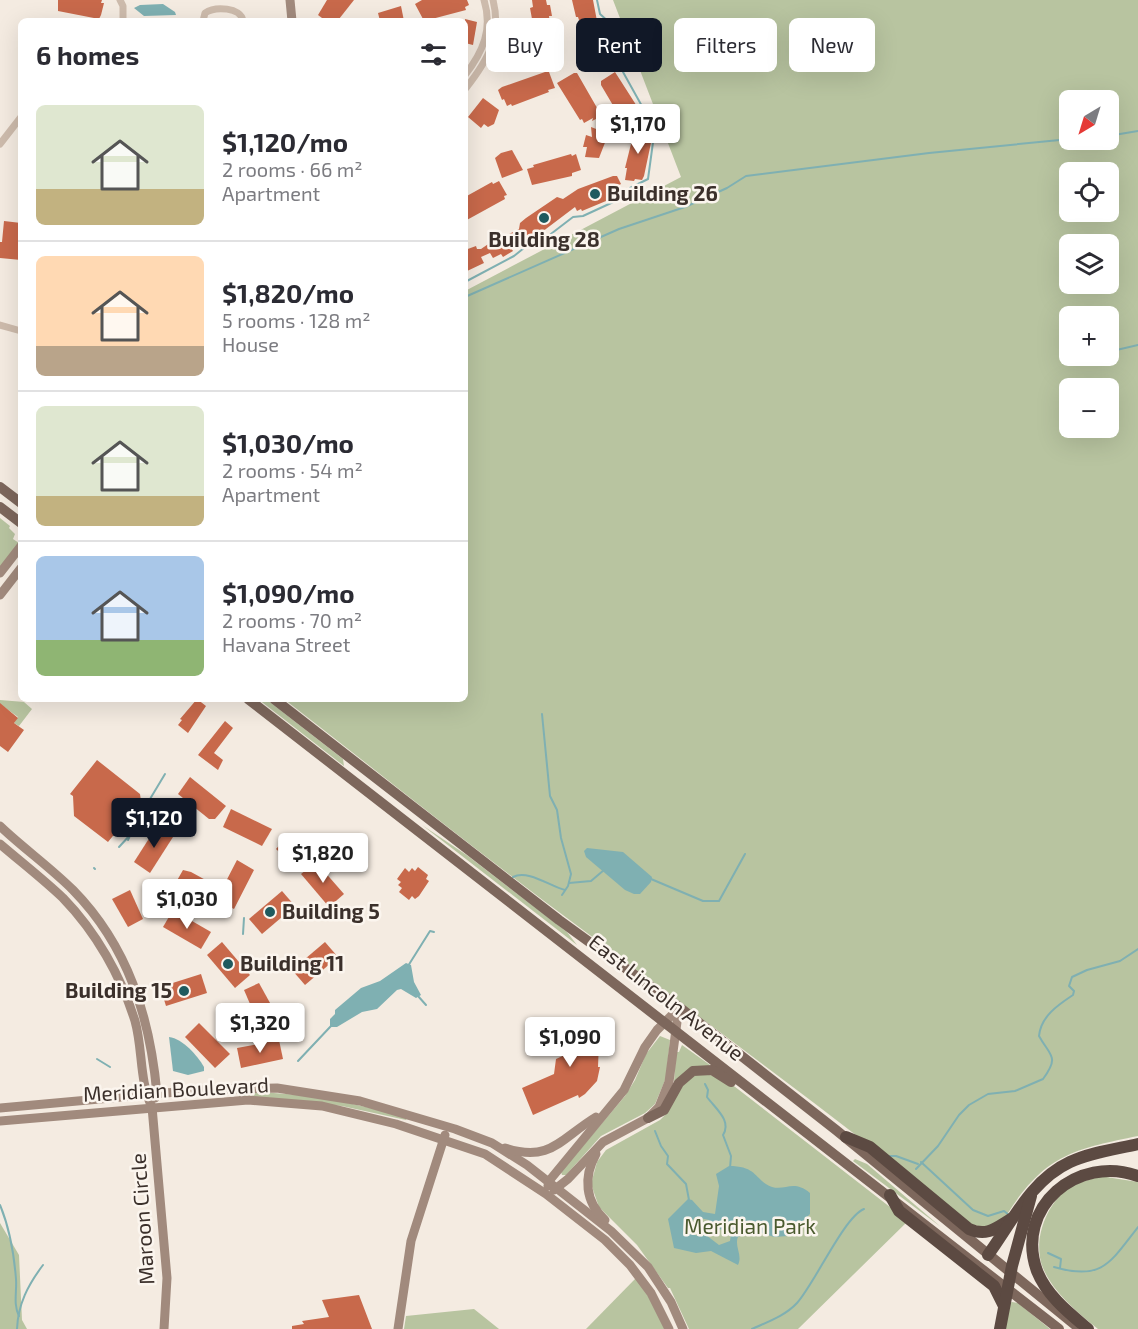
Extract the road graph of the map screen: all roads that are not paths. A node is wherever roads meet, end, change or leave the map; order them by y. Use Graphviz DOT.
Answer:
graph roads {
  1 [pos="290,0"];
  2 [pos="484,0"];
  3 [pos="493,0"];
  4 [pos="124,2"];
  5 [pos="123,18"];
  6 [pos="204,18"];
  7 [pos="242,18"];
  8 [pos="292,18"];
  9 [pos="468,71"];
  10 [pos="468,84"];
  11 [pos="18,121"];
  12 [pos="0,144"];
  13 [pos="0,325"];
  14 [pos="18,330"];
  15 [pos="0,486"];
  16 [pos="18,501"];
  17 [pos="0,507"];
  18 [pos="18,521"];
  19 [pos="18,550"];
  20 [pos="18,572"];
  21 [pos="0,573"];
  22 [pos="0,595"];
  23 [pos="252,702"];
  24 [pos="278,702"];
  25 [pos="0,826"];
  26 [pos="0,844"];
  27 [pos="679,1008"];
  28 [pos="665,1022"];
  29 [pos="675,1030"];
  30 [pos="157,1094"];
  31 [pos="146,1095"];
  32 [pos="152,1107"];
  33 [pos="0,1108"];
  34 [pos="603,1113"];
  35 [pos="648,1118"];
  36 [pos="789,1118"];
  37 [pos="0,1121"];
  38 [pos="448,1127"];
  39 [pos="846,1137"];
  40 [pos="444,1139"];
  41 [pos="603,1142"];
  42 [pos="492,1143"];
  43 [pos="1138,1144"];
  44 [pos="1138,1176"];
  45 [pos="549,1181"];
  46 [pos="558,1188"];
  47 [pos="546,1194"];
  48 [pos="890,1195"];
  49 [pos="1032,1195"];
  50 [pos="1011,1219"];
  51 [pos="988,1256"];
  52 [pos="645,1263"];
  53 [pos="1011,1275"];
  54 [pos="1008,1288"];
  55 [pos="1004,1306"];
  56 [pos="164,1329"];
  57 [pos="398,1329"];
  58 [pos="669,1329"];
  59 [pos="683,1329"];
  60 [pos="1000,1329"];
  61 [pos="1059,1329"];
  62 [pos="1080,1329"];
  63 [pos="1088,1329"];
  1 -- 8 [label="main road"];
  2 -- 9 [label="street"];
  3 -- 10 [label="street"];
  4 -- 5 [label="street"];
  6 -- 7 [label="street"];
  11 -- 12 [label="street"];
  13 -- 14 [label="street"];
  15 -- 16 [label="main road"];
  17 -- 18 [label="main road"];
  19 -- 21 [label="main road"];
  20 -- 22 [label="main road"];
  23 -- 28 [label="main road, East Lincoln Avenue"];
  24 -- 27 [label="main road, East Lincoln Avenue"];
  25 -- 30 [label="main road"];
  26 -- 31 [label="main road"];
  27 -- 28 [label="main road"];
  27 -- 29 [label="main road"];
  27 -- 39 [label="main road, East Lincoln Avenue"];
  28 -- 29 [label="main road, East Lincoln Avenue"];
  28 -- 34 [label="main road"];
  29 -- 35 [label="main road"];
  29 -- 36 [label="main road, East Lincoln Avenue"];
  30 -- 31 [label="main road, Meridian Boulevard"];
  30 -- 32 [label="main road"];
  30 -- 38 [label="main road, Meridian Boulevard"];
  31 -- 32 [label="main road"];
  31 -- 33 [label="main road, Meridian Boulevard"];
  32 -- 37 [label="main road, Meridian Boulevard"];
  32 -- 40 [label="main road, Meridian Boulevard"];
  32 -- 56 [label="main road, Maroon Circle"];
  34 -- 42 [label="main road"];
  34 -- 45 [label="main road"];
  35 -- 36 [label="main road"];
  35 -- 41 [label="main road"];
  36 -- 48 [label="main road, East Lincoln Avenue"];
  38 -- 40 [label="main road"];
  38 -- 42 [label="main road, Meridian Boulevard"];
  39 -- 50 [label="highway"];
  39 -- 51 [label="main road, East Lincoln Avenue"];
  40 -- 47 [label="main road, Meridian Boulevard"];
  40 -- 57 [label="main road"];
  41 -- 46 [label="main road"];
  41 -- 52 [label="main road"];
  42 -- 45 [label="main road, Meridian Boulevard"];
  43 -- 49 [label="highway"];
  44 -- 63 [label="highway"];
  45 -- 46 [label="main road, Meridian Boulevard"];
  45 -- 47 [label="main road"];
  46 -- 47 [label="main road"];
  46 -- 52 [label="main road, Meridian Boulevard"];
  47 -- 58 [label="main road, Meridian Boulevard"];
  48 -- 54 [label="main road, East Lincoln Avenue"];
  48 -- 55 [label="highway"];
  49 -- 50 [label="highway"];
  49 -- 53 [label="highway"];
  50 -- 51 [label="highway"];
  51 -- 53 [label="main road, East Lincoln Avenue"];
  52 -- 59 [label="main road, Meridian Boulevard"];
  53 -- 54 [label="highway"];
  53 -- 62 [label="main road, East Lincoln Avenue"];
  54 -- 55 [label="highway"];
  54 -- 61 [label="main road, East Lincoln Avenue"];
  55 -- 60 [label="highway"];
}
